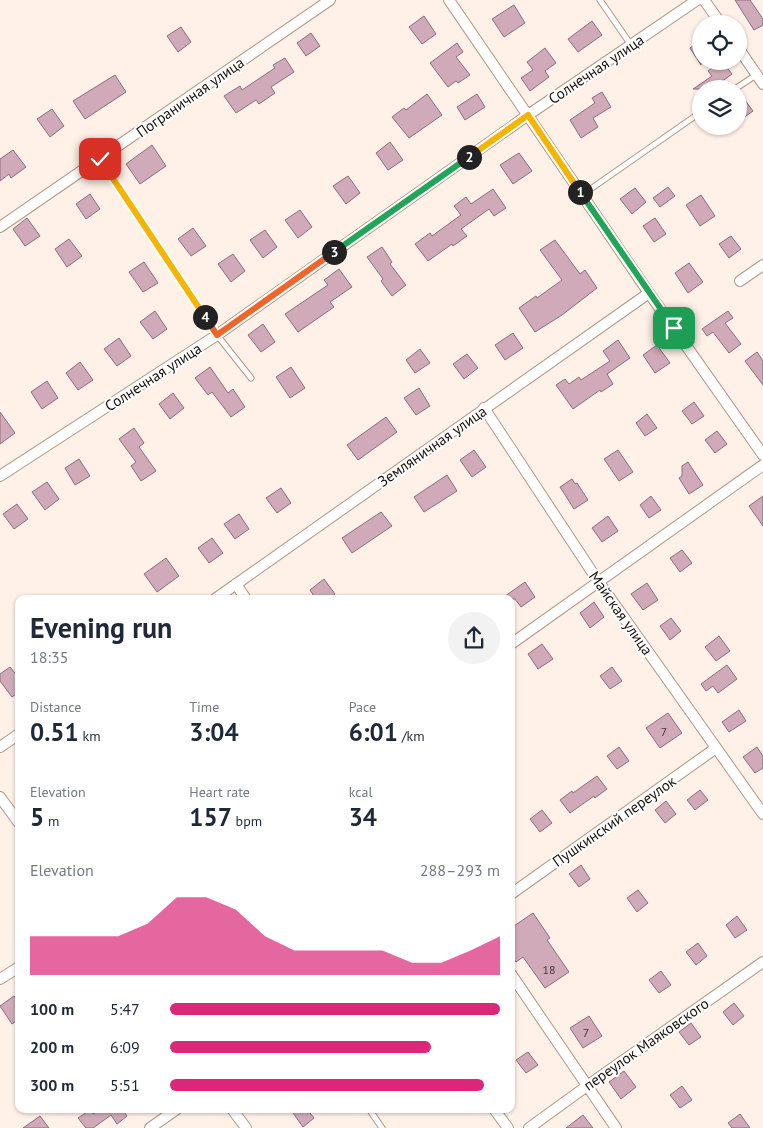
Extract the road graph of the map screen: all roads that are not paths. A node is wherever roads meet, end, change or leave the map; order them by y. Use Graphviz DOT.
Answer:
graph roads {
  1 [pos="330,0"];
  2 [pos="449,0"];
  3 [pos="600,0"];
  4 [pos="697,0"];
  5 [pos="704,0"];
  6 [pos="714,15"];
  7 [pos="631,45"];
  8 [pos="747,61"];
  9 [pos="756,74"];
  10 [pos="747,81"];
  11 [pos="763,84"];
  12 [pos="528,115"];
  13 [pos="692,118"];
  14 [pos="100,159"];
  15 [pos="582,194"];
  16 [pos="0,227"];
  17 [pos="763,265"];
  18 [pos="740,281"];
  19 [pos="648,293"];
  20 [pos="217,335"];
  21 [pos="251,378"];
  22 [pos="484,408"];
  23 [pos="763,455"];
  24 [pos="763,466"];
  25 [pos="0,476"];
  26 [pos="598,581"];
  27 [pos="236,584"];
  28 [pos="221,595"];
  29 [pos="243,595"];
  30 [pos="515,641"];
  31 [pos="15,737"];
  32 [pos="0,747"];
  33 [pos="716,748"];
  34 [pos="0,797"];
  35 [pos="763,814"];
  36 [pos="15,818"];
  37 [pos="515,891"];
  38 [pos="763,962"];
  39 [pos="15,970"];
  40 [pos="0,979"];
  41 [pos="515,980"];
  42 [pos="586,1086"];
  43 [pos="172,1113"];
  44 [pos="235,1113"];
  45 [pos="372,1113"];
  46 [pos="497,1113"];
  47 [pos="150,1128"];
  48 [pos="246,1128"];
  49 [pos="382,1128"];
  50 [pos="508,1128"];
  51 [pos="529,1128"];
  52 [pos="616,1128"];
  1 -- 14 [label="street, Пограничная улица"];
  2 -- 12 [label="street"];
  3 -- 7 [label="lane"];
  4 -- 7 [label="street, Солнечная улица"];
  5 -- 6 [label="street"];
  7 -- 12 [label="street, Солнечная улица"];
  8 -- 9 [label="street"];
  9 -- 10 [label="lane"];
  9 -- 11 [label="street"];
  12 -- 15 [label="street"];
  12 -- 20 [label="street, Солнечная улица"];
  13 -- 15 [label="lane"];
  14 -- 16 [label="street, Пограничная улица"];
  14 -- 20 [label="lane"];
  15 -- 19 [label="street"];
  17 -- 18 [label="street"];
  19 -- 22 [label="street, Земляничная улица"];
  19 -- 23 [label="street"];
  20 -- 21 [label="lane"];
  20 -- 25 [label="street, Солнечная улица"];
  22 -- 26 [label="street, Майская улица"];
  22 -- 27 [label="street, Земляничная улица"];
  24 -- 26 [label="street"];
  26 -- 30 [label="street"];
  26 -- 33 [label="street, Майская улица"];
  27 -- 28 [label="street, Земляничная улица"];
  27 -- 29 [label="street"];
  31 -- 32 [label="street"];
  33 -- 35 [label="street, Майская улица"];
  33 -- 37 [label="street, Пушкинский переулок"];
  34 -- 36 [label="street"];
  38 -- 42 [label="street, переулок Маяковского"];
  39 -- 40 [label="street"];
  41 -- 42 [label="street"];
  42 -- 51 [label="street, переулок Маяковского"];
  42 -- 52 [label="street"];
  43 -- 47 [label="street"];
  44 -- 48 [label="street"];
  45 -- 49 [label="lane"];
  46 -- 50 [label="street"];
}
